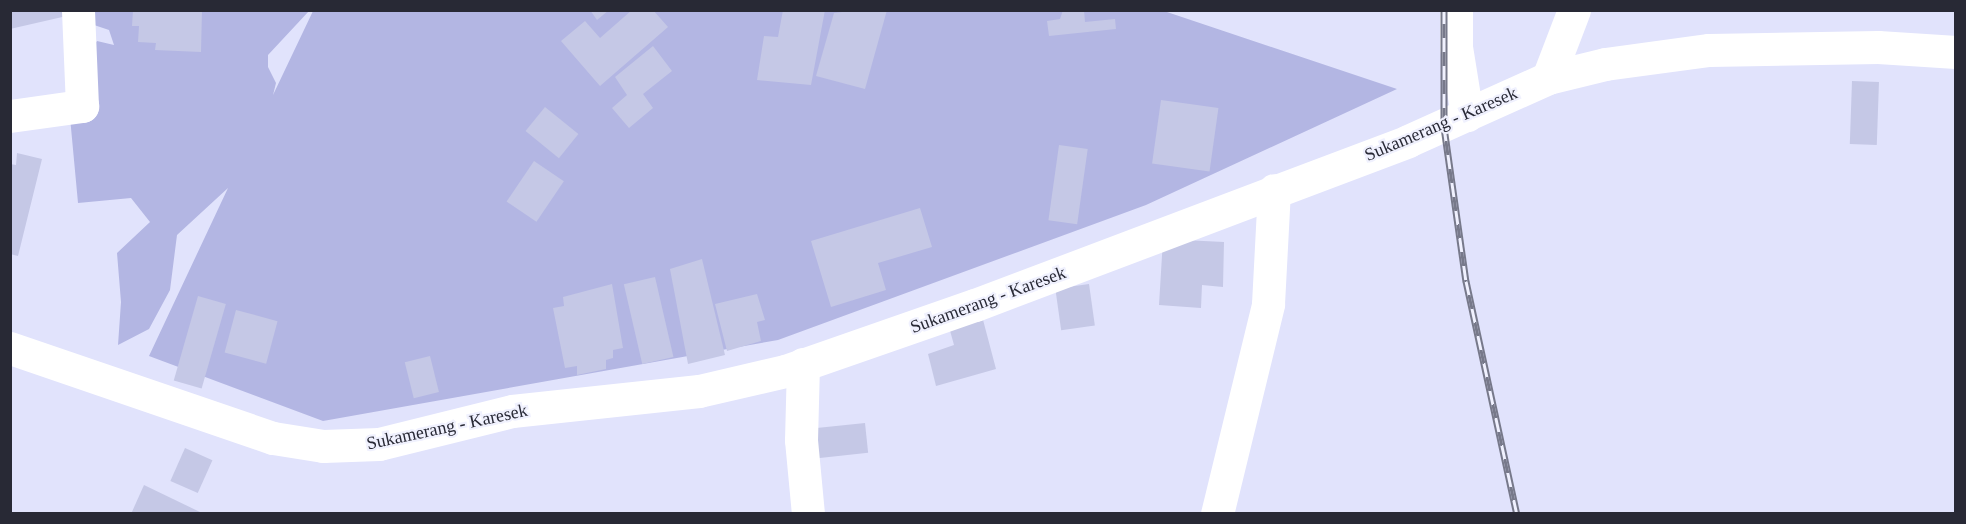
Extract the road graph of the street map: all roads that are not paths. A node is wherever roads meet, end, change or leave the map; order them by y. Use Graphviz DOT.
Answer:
graph roads {
  1 [pos="78,10"];
  2 [pos="1456,10"];
  3 [pos="1574,10"];
  4 [pos="1956,52"];
  5 [pos="1548,78"];
  6 [pos="10,116"];
  7 [pos="1467,116"];
  8 [pos="1274,190"];
  9 [pos="10,348"];
  10 [pos="804,364"];
  11 [pos="808,513"];
  12 [pos="1217,513"];
  1 -- 6 [label="street"];
  2 -- 7 [label="street"];
  3 -- 5 [label="street"];
  4 -- 5 [label="street, Sukamerang - Karesek"];
  5 -- 7 [label="street, Sukamerang - Karesek"];
  7 -- 8 [label="street, Sukamerang - Karesek"];
  8 -- 10 [label="street, Sukamerang - Karesek"];
  8 -- 12 [label="street"];
  9 -- 10 [label="street, Sukamerang - Karesek"];
  10 -- 11 [label="street"];
}
